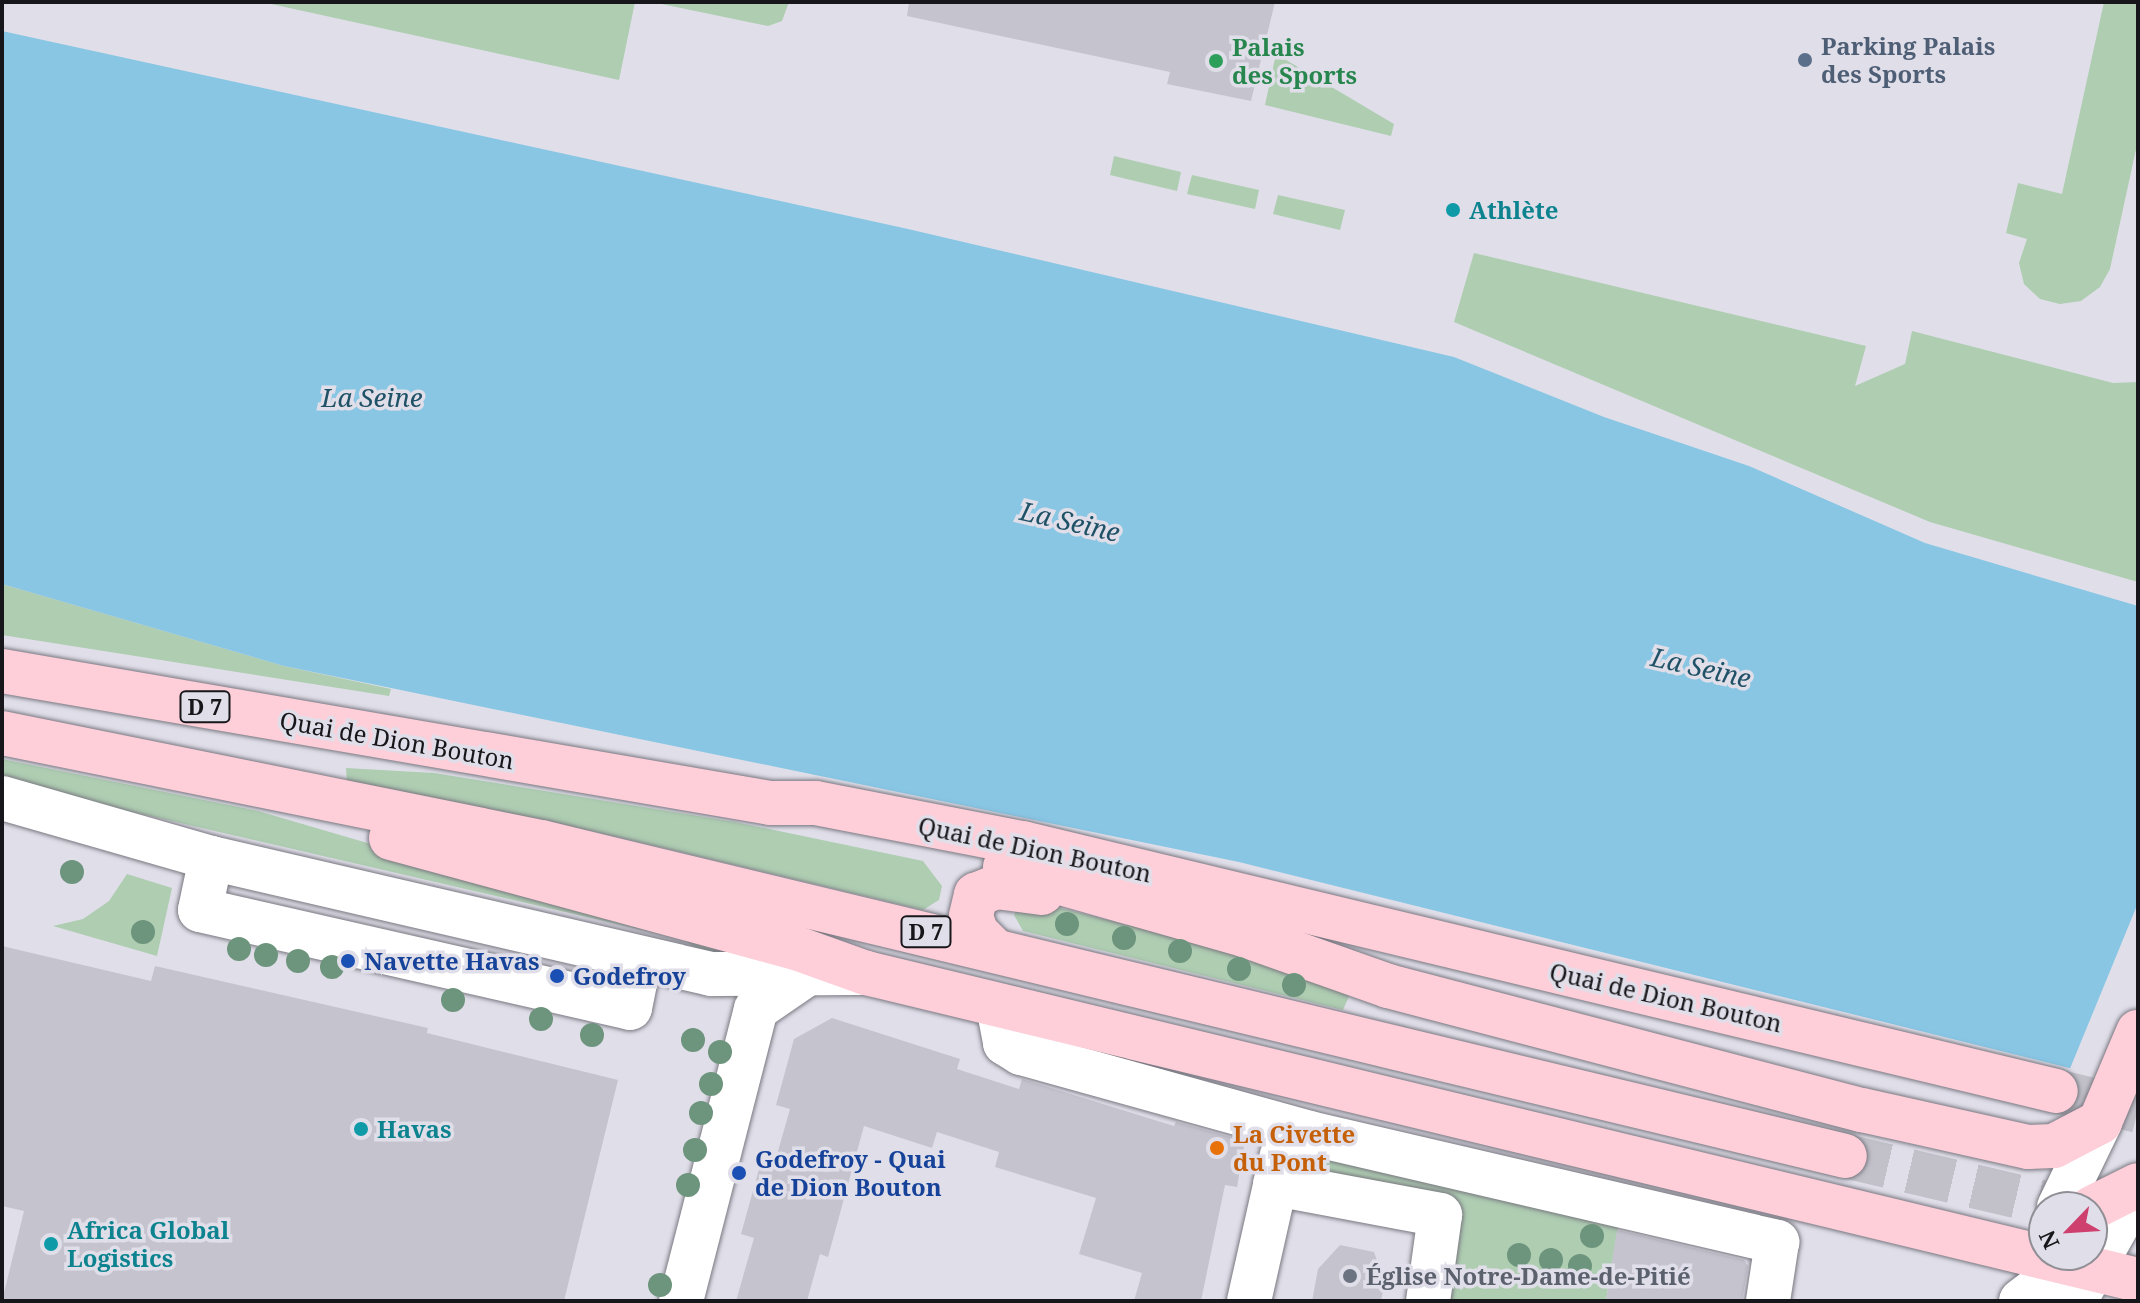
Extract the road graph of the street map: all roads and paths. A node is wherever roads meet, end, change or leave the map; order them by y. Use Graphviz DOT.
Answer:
graph roads {
  1 [pos="2,671"];
  2 [pos="2,733"];
  3 [pos="2,798"];
  4 [pos="345,803"];
  5 [pos="770,803"];
  6 [pos="1080,892"];
  7 [pos="992,948"];
  8 [pos="866,973"];
  9 [pos="730,974"];
  10 [pos="804,976"];
  11 [pos="998,1006"];
  12 [pos="756,1009"];
  13 [pos="2138,1032"];
  14 [pos="1296,1080"];
  15 [pos="2056,1091"];
  16 [pos="2108,1103"];
  17 [pos="1862,1110"];
  18 [pos="1289,1125"];
  19 [pos="1845,1156"];
  20 [pos="1275,1184"];
  21 [pos="2138,1186"];
  22 [pos="2067,1191"];
  23 [pos="1846,1210"];
  24 [pos="2108,1218"];
  25 [pos="2028,1245"];
  26 [pos="2108,1264"];
  27 [pos="2052,1271"];
  28 [pos="2054,1271"];
  29 [pos="2138,1280"];
  30 [pos="681,1301"];
  31 [pos="1249,1301"];
  32 [pos="1428,1301"];
  33 [pos="1768,1301"];
  34 [pos="2015,1301"];
  35 [pos="2021,1301"];
  1 -- 5 [label="main road, Quai de Dion Bouton / D 7"];
  2 -- 4 [label="main road, D 7"];
  3 -- 9 [label="street"];
  4 -- 7 [label="main road, D 7"];
  4 -- 8 [label="main road"];
  5 -- 6 [label="main road"];
  5 -- 15 [label="main road, Quai de Dion Bouton / D 7"];
  6 -- 7 [label="main road"];
  6 -- 17 [label="main road"];
  7 -- 19 [label="main road, D 7"];
  8 -- 10 [label="street"];
  8 -- 11 [label="main road"];
  9 -- 10 [label="street"];
  9 -- 12 [label="street"];
  10 -- 12 [label="street"];
  11 -- 14 [label="main road"];
  11 -- 18 [label="street"];
  12 -- 30 [label="street"];
  13 -- 16 [label="main road"];
  14 -- 18 [label="street"];
  14 -- 23 [label="main road"];
  16 -- 17 [label="main road"];
  16 -- 22 [label="street"];
  17 -- 23 [label="main road"];
  18 -- 20 [label="street"];
  18 -- 33 [label="street"];
  20 -- 31 [label="street"];
  20 -- 32 [label="street"];
  21 -- 24 [label="main road"];
  23 -- 25 [label="main road"];
  26 -- 29 [label="main road"];
  27 -- 34 [label="street"];
  28 -- 35 [label="street"];
}
